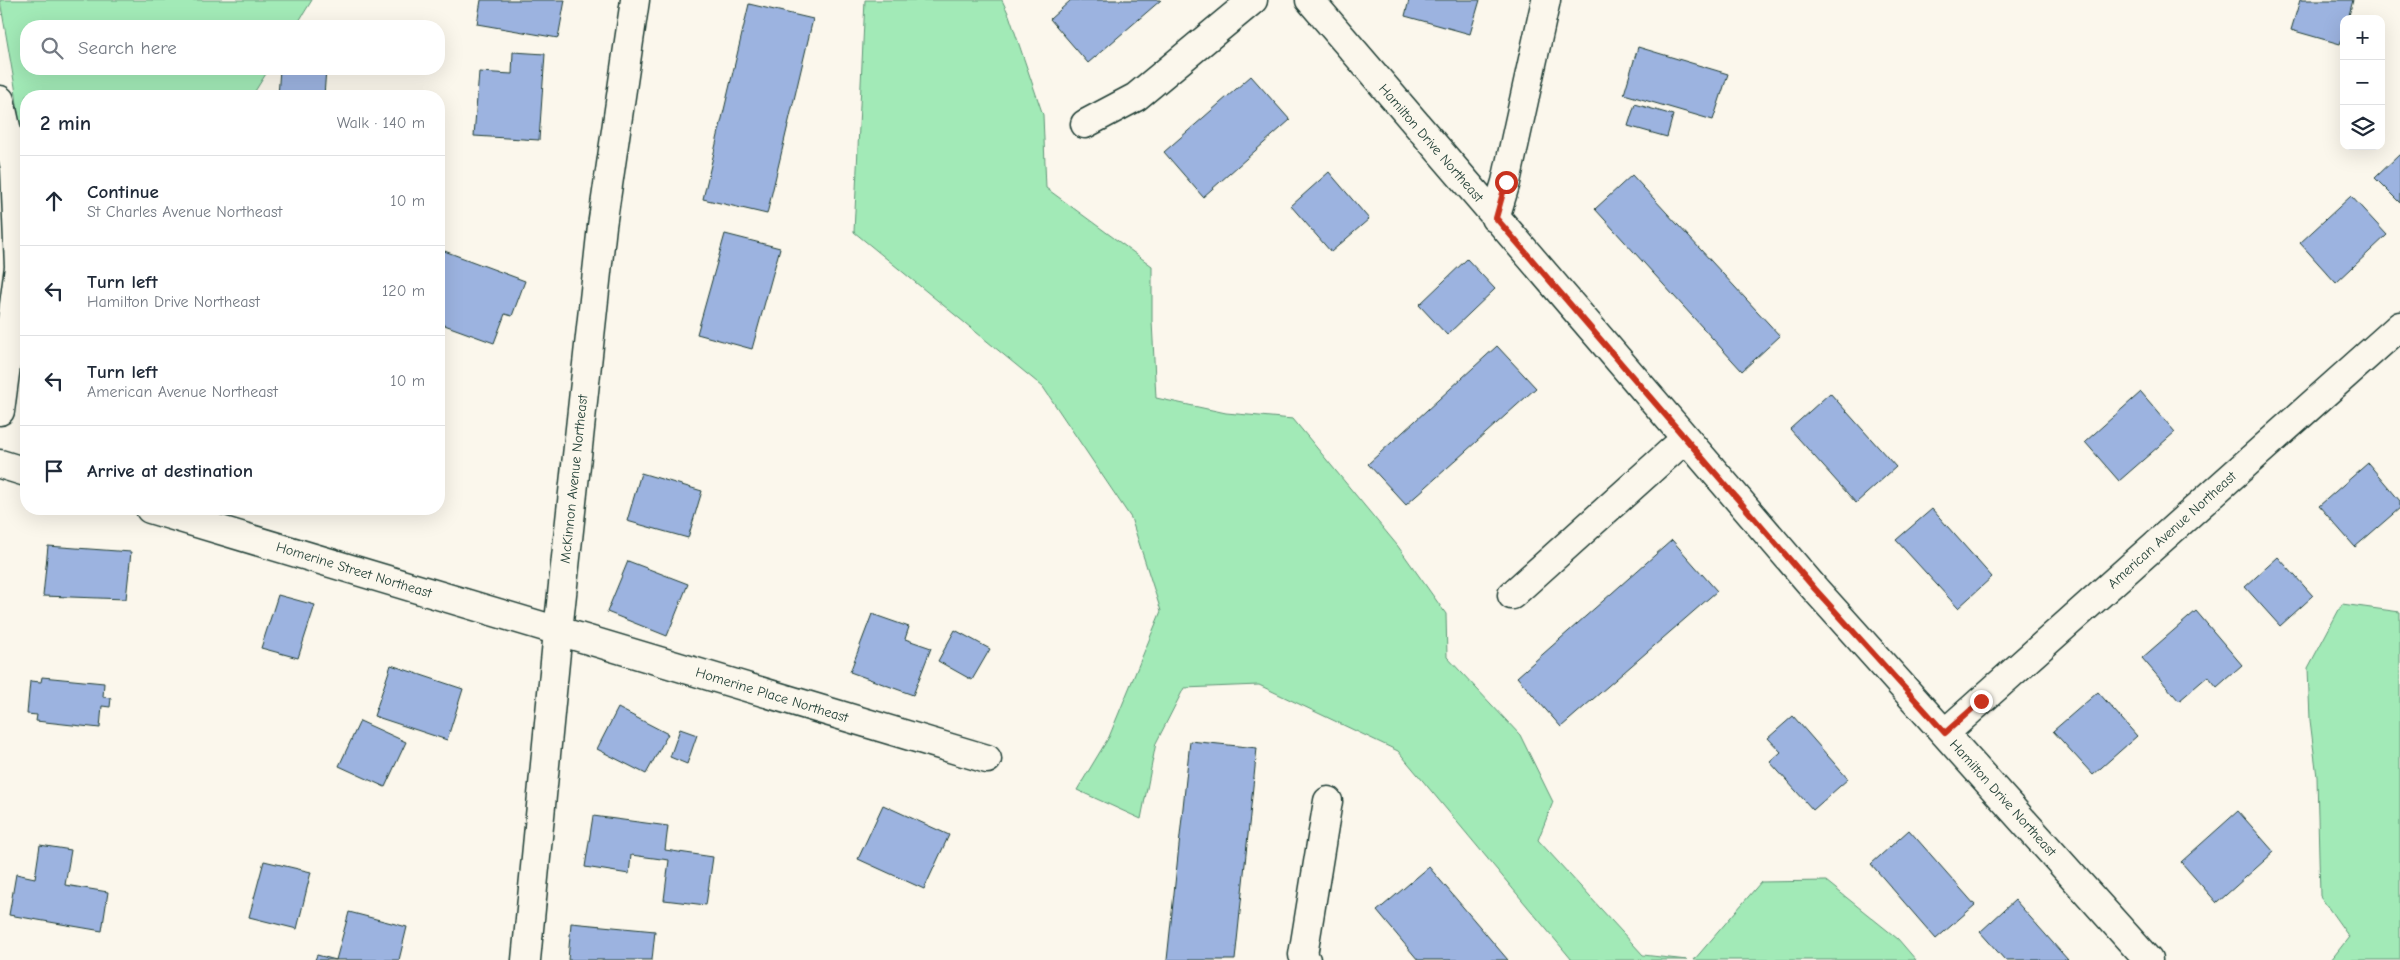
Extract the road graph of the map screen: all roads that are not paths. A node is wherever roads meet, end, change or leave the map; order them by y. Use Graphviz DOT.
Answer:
graph roads {
  1 [pos="635,0"];
  2 [pos="1253,0"];
  3 [pos="1310,0"];
  4 [pos="1546,0"];
  5 [pos="0,100"];
  6 [pos="1085,124"];
  7 [pos="1496,218"];
  8 [pos="2400,326"];
  9 [pos="0,411"];
  10 [pos="1685,439"];
  11 [pos="0,464"];
  12 [pos="20,470"];
  13 [pos="170,515"];
  14 [pos="1512,595"];
  15 [pos="558,631"];
  16 [pos="1945,733"];
  17 [pos="987,759"];
  18 [pos="1328,801"];
  19 [pos="526,960"];
  20 [pos="1306,960"];
  21 [pos="2148,960"];
  1 -- 15 [label="street, McKinnon Avenue Northeast"];
  2 -- 6 [label="street"];
  3 -- 7 [label="street, Hamilton Drive Northeast"];
  4 -- 7 [label="street"];
  5 -- 9 [label="street"];
  7 -- 10 [label="street, Hamilton Drive Northeast"];
  8 -- 16 [label="street, American Avenue Northeast"];
  10 -- 14 [label="street"];
  10 -- 16 [label="street, Hamilton Drive Northeast"];
  11 -- 12 [label="street"];
  13 -- 15 [label="street, Homerine Street Northeast"];
  15 -- 17 [label="street, Homerine Place Northeast"];
  15 -- 19 [label="street, McKinnon Avenue Northeast"];
  16 -- 21 [label="street, Hamilton Drive Northeast"];
  18 -- 20 [label="street"];
}
